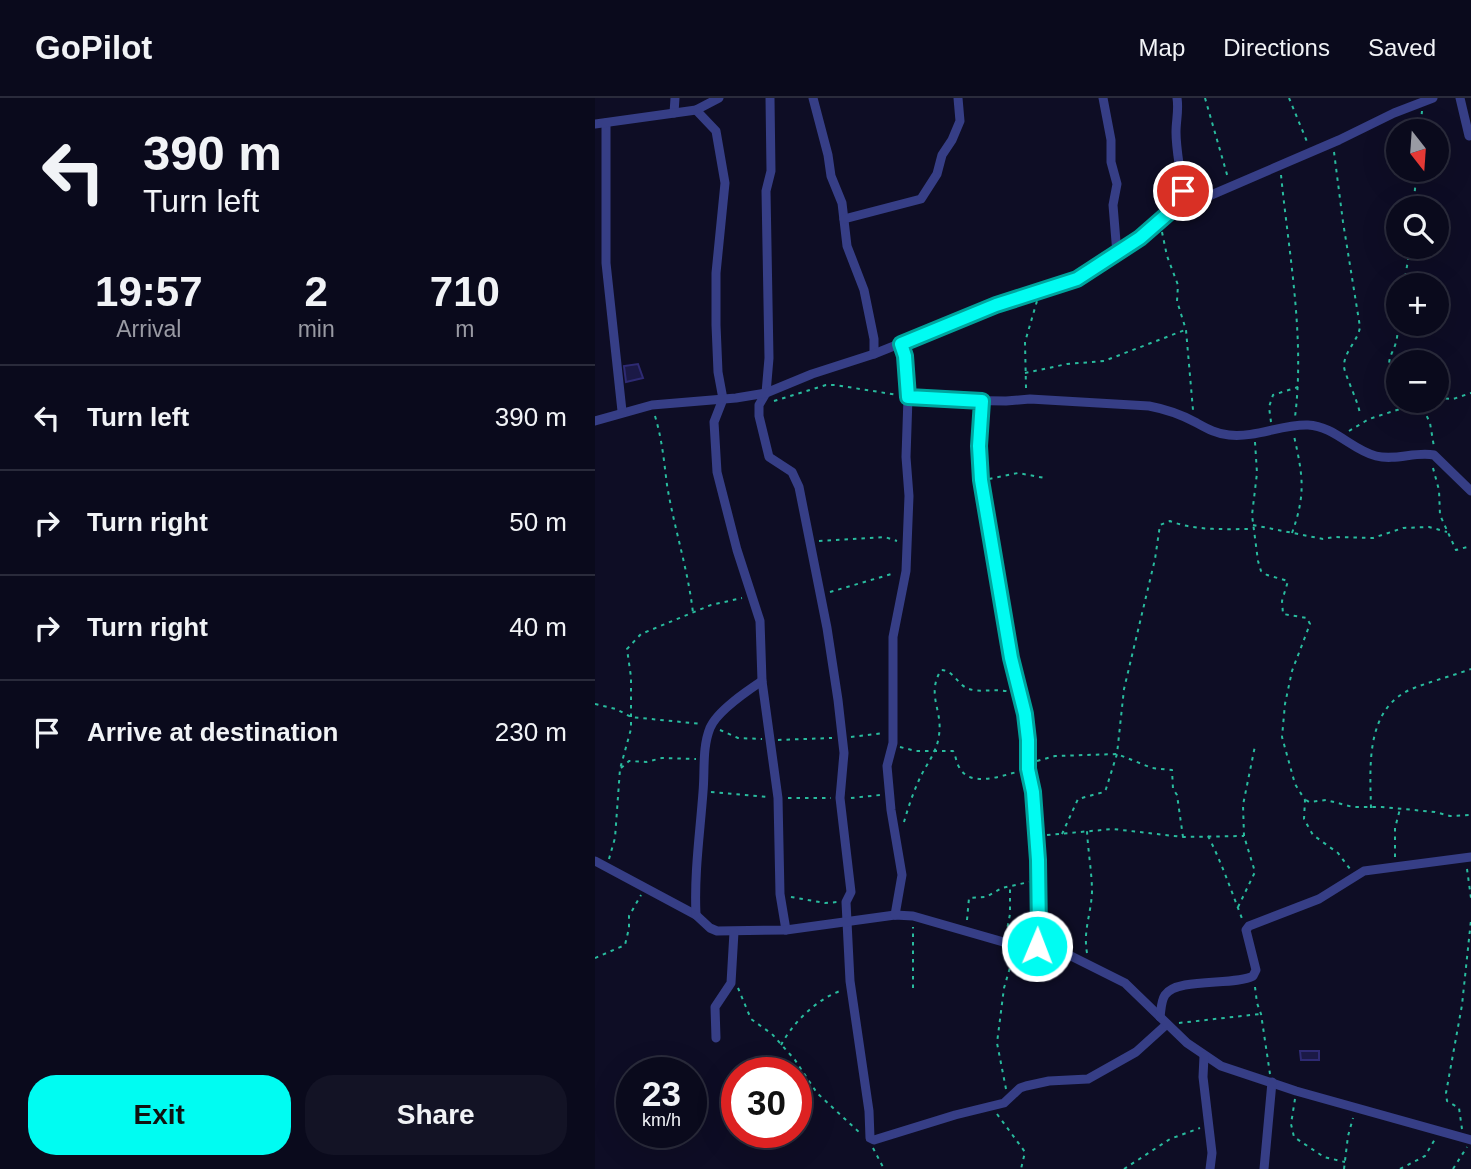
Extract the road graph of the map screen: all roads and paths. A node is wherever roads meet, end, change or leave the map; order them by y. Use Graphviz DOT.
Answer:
graph roads {
  1 [pos="675,98"];
  2 [pos="719,98"];
  3 [pos="770,98"];
  4 [pos="813,98"];
  5 [pos="958,98"];
  6 [pos="1103,98"];
  7 [pos="1177,98"];
  8 [pos="1205,98"];
  9 [pos="1289,98"];
  10 [pos="1433,98"];
  11 [pos="1460,98"];
  12 [pos="1423,102"];
  13 [pos="696,110"];
  14 [pos="674,113"];
  15 [pos="1421,119"];
  16 [pos="606,122"];
  17 [pos="595,124"];
  18 [pos="1469,136"];
  19 [pos="1333,142"];
  20 [pos="1311,151"];
  21 [pos="1280,165"];
  22 [pos="1231,186"];
  23 [pos="1182,206"];
  24 [pos="844,219"];
  25 [pos="1159,221"];
  26 [pos="1117,254"];
  27 [pos="1041,290"];
  28 [pos="1186,330"];
  29 [pos="901,344"];
  30 [pos="873,354"];
  31 [pos="1025,373"];
  32 [pos="1299,387"];
  33 [pos="766,393"];
  34 [pos="1471,393"];
  35 [pos="908,397"];
  36 [pos="723,399"];
  37 [pos="1030,399"];
  38 [pos="1449,399"];
  39 [pos="982,401"];
  40 [pos="652,405"];
  41 [pos="759,405"];
  42 [pos="622,411"];
  43 [pos="1387,413"];
  44 [pos="1426,413"];
  45 [pos="1360,414"];
  46 [pos="595,421"];
  47 [pos="1195,422"];
  48 [pos="1292,427"];
  49 [pos="1271,431"];
  50 [pos="1255,435"];
  51 [pos="1340,436"];
  52 [pos="1431,455"];
  53 [pos="1045,478"];
  54 [pos="981,480"];
  55 [pos="1471,491"];
  56 [pos="1252,525"];
  57 [pos="1254,529"];
  58 [pos="1447,532"];
  59 [pos="1291,534"];
  60 [pos="810,541"];
  61 [pos="907,546"];
  62 [pos="1471,546"];
  63 [pos="906,571"];
  64 [pos="820,594"];
  65 [pos="753,596"];
  66 [pos="693,614"];
  67 [pos="1471,670"];
  68 [pos="762,681"];
  69 [pos="1022,698"];
  70 [pos="595,704"];
  71 [pos="631,717"];
  72 [pos="711,726"];
  73 [pos="892,732"];
  74 [pos="841,738"];
  75 [pos="769,739"];
  76 [pos="893,743"];
  77 [pos="1255,746"];
  78 [pos="936,751"];
  79 [pos="1117,754"];
  80 [pos="703,760"];
  81 [pos="620,769"];
  82 [pos="1028,769"];
  83 [pos="703,791"];
  84 [pos="890,793"];
  85 [pos="778,798"];
  86 [pos="840,798"];
  87 [pos="1305,800"];
  88 [pos="1371,807"];
  89 [pos="1400,809"];
  90 [pos="1471,815"];
  91 [pos="902,828"];
  92 [pos="1087,830"];
  93 [pos="1062,834"];
  94 [pos="1035,835"];
  95 [pos="1183,836"];
  96 [pos="1208,836"];
  97 [pos="1244,836"];
  98 [pos="1467,857"];
  99 [pos="1392,860"];
  100 [pos="595,861"];
  101 [pos="607,866"];
  102 [pos="1354,876"];
  103 [pos="1037,879"];
  104 [pos="1010,887"];
  105 [pos="644,888"];
  106 [pos="780,894"];
  107 [pos="1471,898"];
  108 [pos="846,902"];
  109 [pos="1238,907"];
  110 [pos="696,915"];
  111 [pos="895,915"];
  112 [pos="913,916"];
  113 [pos="849,920"];
  114 [pos="1471,920"];
  115 [pos="1246,928"];
  116 [pos="786,930"];
  117 [pos="734,932"];
  118 [pos="966,932"];
  119 [pos="1004,941"];
  120 [pos="1017,946"];
  121 [pos="1037,946"];
  122 [pos="595,958"];
  123 [pos="1089,966"];
  124 [pos="1253,976"];
  125 [pos="732,978"];
  126 [pos="851,987"];
  127 [pos="912,988"];
  128 [pos="1261,1014"];
  129 [pos="1164,1021"];
  130 [pos="716,1038"];
  131 [pos="782,1045"];
  132 [pos="1204,1056"];
  133 [pos="1272,1082"];
  134 [pos="1296,1091"];
  135 [pos="1007,1101"];
  136 [pos="993,1107"];
  137 [pos="1355,1107"];
  138 [pos="1209,1126"];
  139 [pos="1438,1132"];
  140 [pos="866,1138"];
  141 [pos="1468,1139"];
  142 [pos="871,1146"];
  143 [pos="1345,1162"];
  144 [pos="884,1169"];
  145 [pos="1021,1169"];
  146 [pos="1124,1169"];
  147 [pos="1210,1169"];
  148 [pos="1264,1169"];
  149 [pos="1344,1169"];
  150 [pos="1400,1169"];
  151 [pos="1453,1169"];
  1 -- 14 [label="street"];
  2 -- 13 [label="street"];
  3 -- 33 [label="street"];
  4 -- 24 [label="street"];
  5 -- 24 [label="street"];
  6 -- 26 [label="street"];
  7 -- 23 [label="street"];
  8 -- 22 [label="path"];
  9 -- 20 [label="path"];
  10 -- 12 [label="street"];
  11 -- 18 [label="street"];
  12 -- 15 [label="path"];
  12 -- 19 [label="street"];
  13 -- 14 [label="street"];
  13 -- 36 [label="street"];
  14 -- 16 [label="street"];
  16 -- 17 [label="street"];
  16 -- 42 [label="street"];
  19 -- 20 [label="street"];
  19 -- 45 [label="path"];
  20 -- 21 [label="street"];
  21 -- 22 [label="street"];
  21 -- 32 [label="path"];
  22 -- 23 [label="street"];
  23 -- 25 [label="street"];
  24 -- 30 [label="street"];
  25 -- 26 [label="street"];
  25 -- 28 [label="path"];
  26 -- 27 [label="street"];
  27 -- 29 [label="street"];
  27 -- 31 [label="path"];
  28 -- 31 [label="path"];
  28 -- 47 [label="path"];
  29 -- 30 [label="street"];
  29 -- 35 [label="street"];
  30 -- 33 [label="street"];
  31 -- 37 [label="path"];
  32 -- 48 [label="path"];
  32 -- 49 [label="path"];
  33 -- 36 [label="street"];
  33 -- 41 [label="street"];
  34 -- 38 [label="path"];
  35 -- 39 [label="street"];
  35 -- 41 [label="path"];
  35 -- 61 [label="street"];
  36 -- 40 [label="street"];
  36 -- 65 [label="street"];
  37 -- 39 [label="street"];
  37 -- 47 [label="street"];
  39 -- 54 [label="street"];
  40 -- 42 [label="street"];
  40 -- 66 [label="path"];
  41 -- 60 [label="street"];
  42 -- 46 [label="street"];
  43 -- 51 [label="path"];
  44 -- 52 [label="path"];
  47 -- 50 [label="street"];
  48 -- 49 [label="street"];
  48 -- 51 [label="street"];
  48 -- 59 [label="path"];
  49 -- 50 [label="street"];
  50 -- 56 [label="path"];
  51 -- 52 [label="street"];
  52 -- 55 [label="street"];
  52 -- 58 [label="path"];
  53 -- 54 [label="path"];
  54 -- 69 [label="street"];
  56 -- 57 [label="path"];
  56 -- 59 [label="path"];
  57 -- 79 [label="path"];
  57 -- 87 [label="path"];
  58 -- 59 [label="path"];
  58 -- 62 [label="path"];
  60 -- 61 [label="path"];
  60 -- 64 [label="street"];
  61 -- 63 [label="street"];
  63 -- 64 [label="path"];
  63 -- 73 [label="street"];
  64 -- 74 [label="street"];
  65 -- 66 [label="path"];
  65 -- 68 [label="street"];
  66 -- 71 [label="path"];
  67 -- 88 [label="path"];
  68 -- 72 [label="street"];
  68 -- 75 [label="street"];
  69 -- 78 [label="path"];
  69 -- 82 [label="street"];
  70 -- 71 [label="path"];
  71 -- 72 [label="path"];
  71 -- 81 [label="path"];
  72 -- 75 [label="path"];
  72 -- 80 [label="street"];
  73 -- 74 [label="path"];
  73 -- 76 [label="street"];
  74 -- 75 [label="path"];
  74 -- 86 [label="street"];
  75 -- 85 [label="street"];
  76 -- 78 [label="path"];
  76 -- 84 [label="street"];
  77 -- 97 [label="path"];
  78 -- 82 [label="path"];
  78 -- 91 [label="path"];
  79 -- 82 [label="path"];
  79 -- 93 [label="path"];
  79 -- 95 [label="path"];
  80 -- 81 [label="path"];
  80 -- 83 [label="street"];
  81 -- 101 [label="path"];
  82 -- 94 [label="street"];
  83 -- 85 [label="path"];
  83 -- 110 [label="street"];
  84 -- 86 [label="path"];
  84 -- 111 [label="street"];
  85 -- 86 [label="path"];
  85 -- 106 [label="street"];
  86 -- 108 [label="street"];
  87 -- 88 [label="path"];
  87 -- 102 [label="path"];
  88 -- 89 [label="path"];
  89 -- 90 [label="path"];
  89 -- 99 [label="path"];
  92 -- 93 [label="path"];
  92 -- 95 [label="path"];
  92 -- 123 [label="path"];
  93 -- 94 [label="path"];
  94 -- 103 [label="street"];
  95 -- 96 [label="path"];
  96 -- 97 [label="path"];
  96 -- 109 [label="path"];
  97 -- 109 [label="path"];
  98 -- 102 [label="street"];
  98 -- 107 [label="path"];
  100 -- 101 [label="street"];
  101 -- 105 [label="street"];
  102 -- 115 [label="street"];
  103 -- 104 [label="path"];
  103 -- 121 [label="street"];
  104 -- 118 [label="path"];
  104 -- 119 [label="path"];
  105 -- 110 [label="street"];
  105 -- 122 [label="path"];
  106 -- 108 [label="path"];
  106 -- 116 [label="street"];
  108 -- 113 [label="street"];
  109 -- 115 [label="path"];
  110 -- 117 [label="street"];
  111 -- 112 [label="street"];
  111 -- 113 [label="street"];
  112 -- 118 [label="street"];
  112 -- 127 [label="path"];
  113 -- 116 [label="street"];
  113 -- 126 [label="street"];
  114 -- 141 [label="path"];
  115 -- 124 [label="street"];
  116 -- 117 [label="street"];
  117 -- 125 [label="street"];
  118 -- 119 [label="street"];
  119 -- 120 [label="street"];
  120 -- 121 [label="street"];
  120 -- 135 [label="path"];
  121 -- 123 [label="street"];
  123 -- 129 [label="street"];
  124 -- 128 [label="path"];
  124 -- 129 [label="street"];
  125 -- 130 [label="street"];
  125 -- 131 [label="path"];
  126 -- 131 [label="path"];
  126 -- 136 [label="street"];
  128 -- 129 [label="path"];
  128 -- 133 [label="path"];
  129 -- 132 [label="street"];
  129 -- 135 [label="street"];
  131 -- 140 [label="path"];
  132 -- 133 [label="street"];
  132 -- 138 [label="street"];
  133 -- 134 [label="street"];
  133 -- 148 [label="street"];
  134 -- 137 [label="street"];
  134 -- 143 [label="path"];
  135 -- 136 [label="street"];
  136 -- 145 [label="path"];
  137 -- 139 [label="street"];
  137 -- 143 [label="path"];
  138 -- 146 [label="path"];
  138 -- 147 [label="street"];
  139 -- 141 [label="street"];
  139 -- 150 [label="path"];
  141 -- 151 [label="path"];
  142 -- 144 [label="path"];
  143 -- 149 [label="path"];
}
